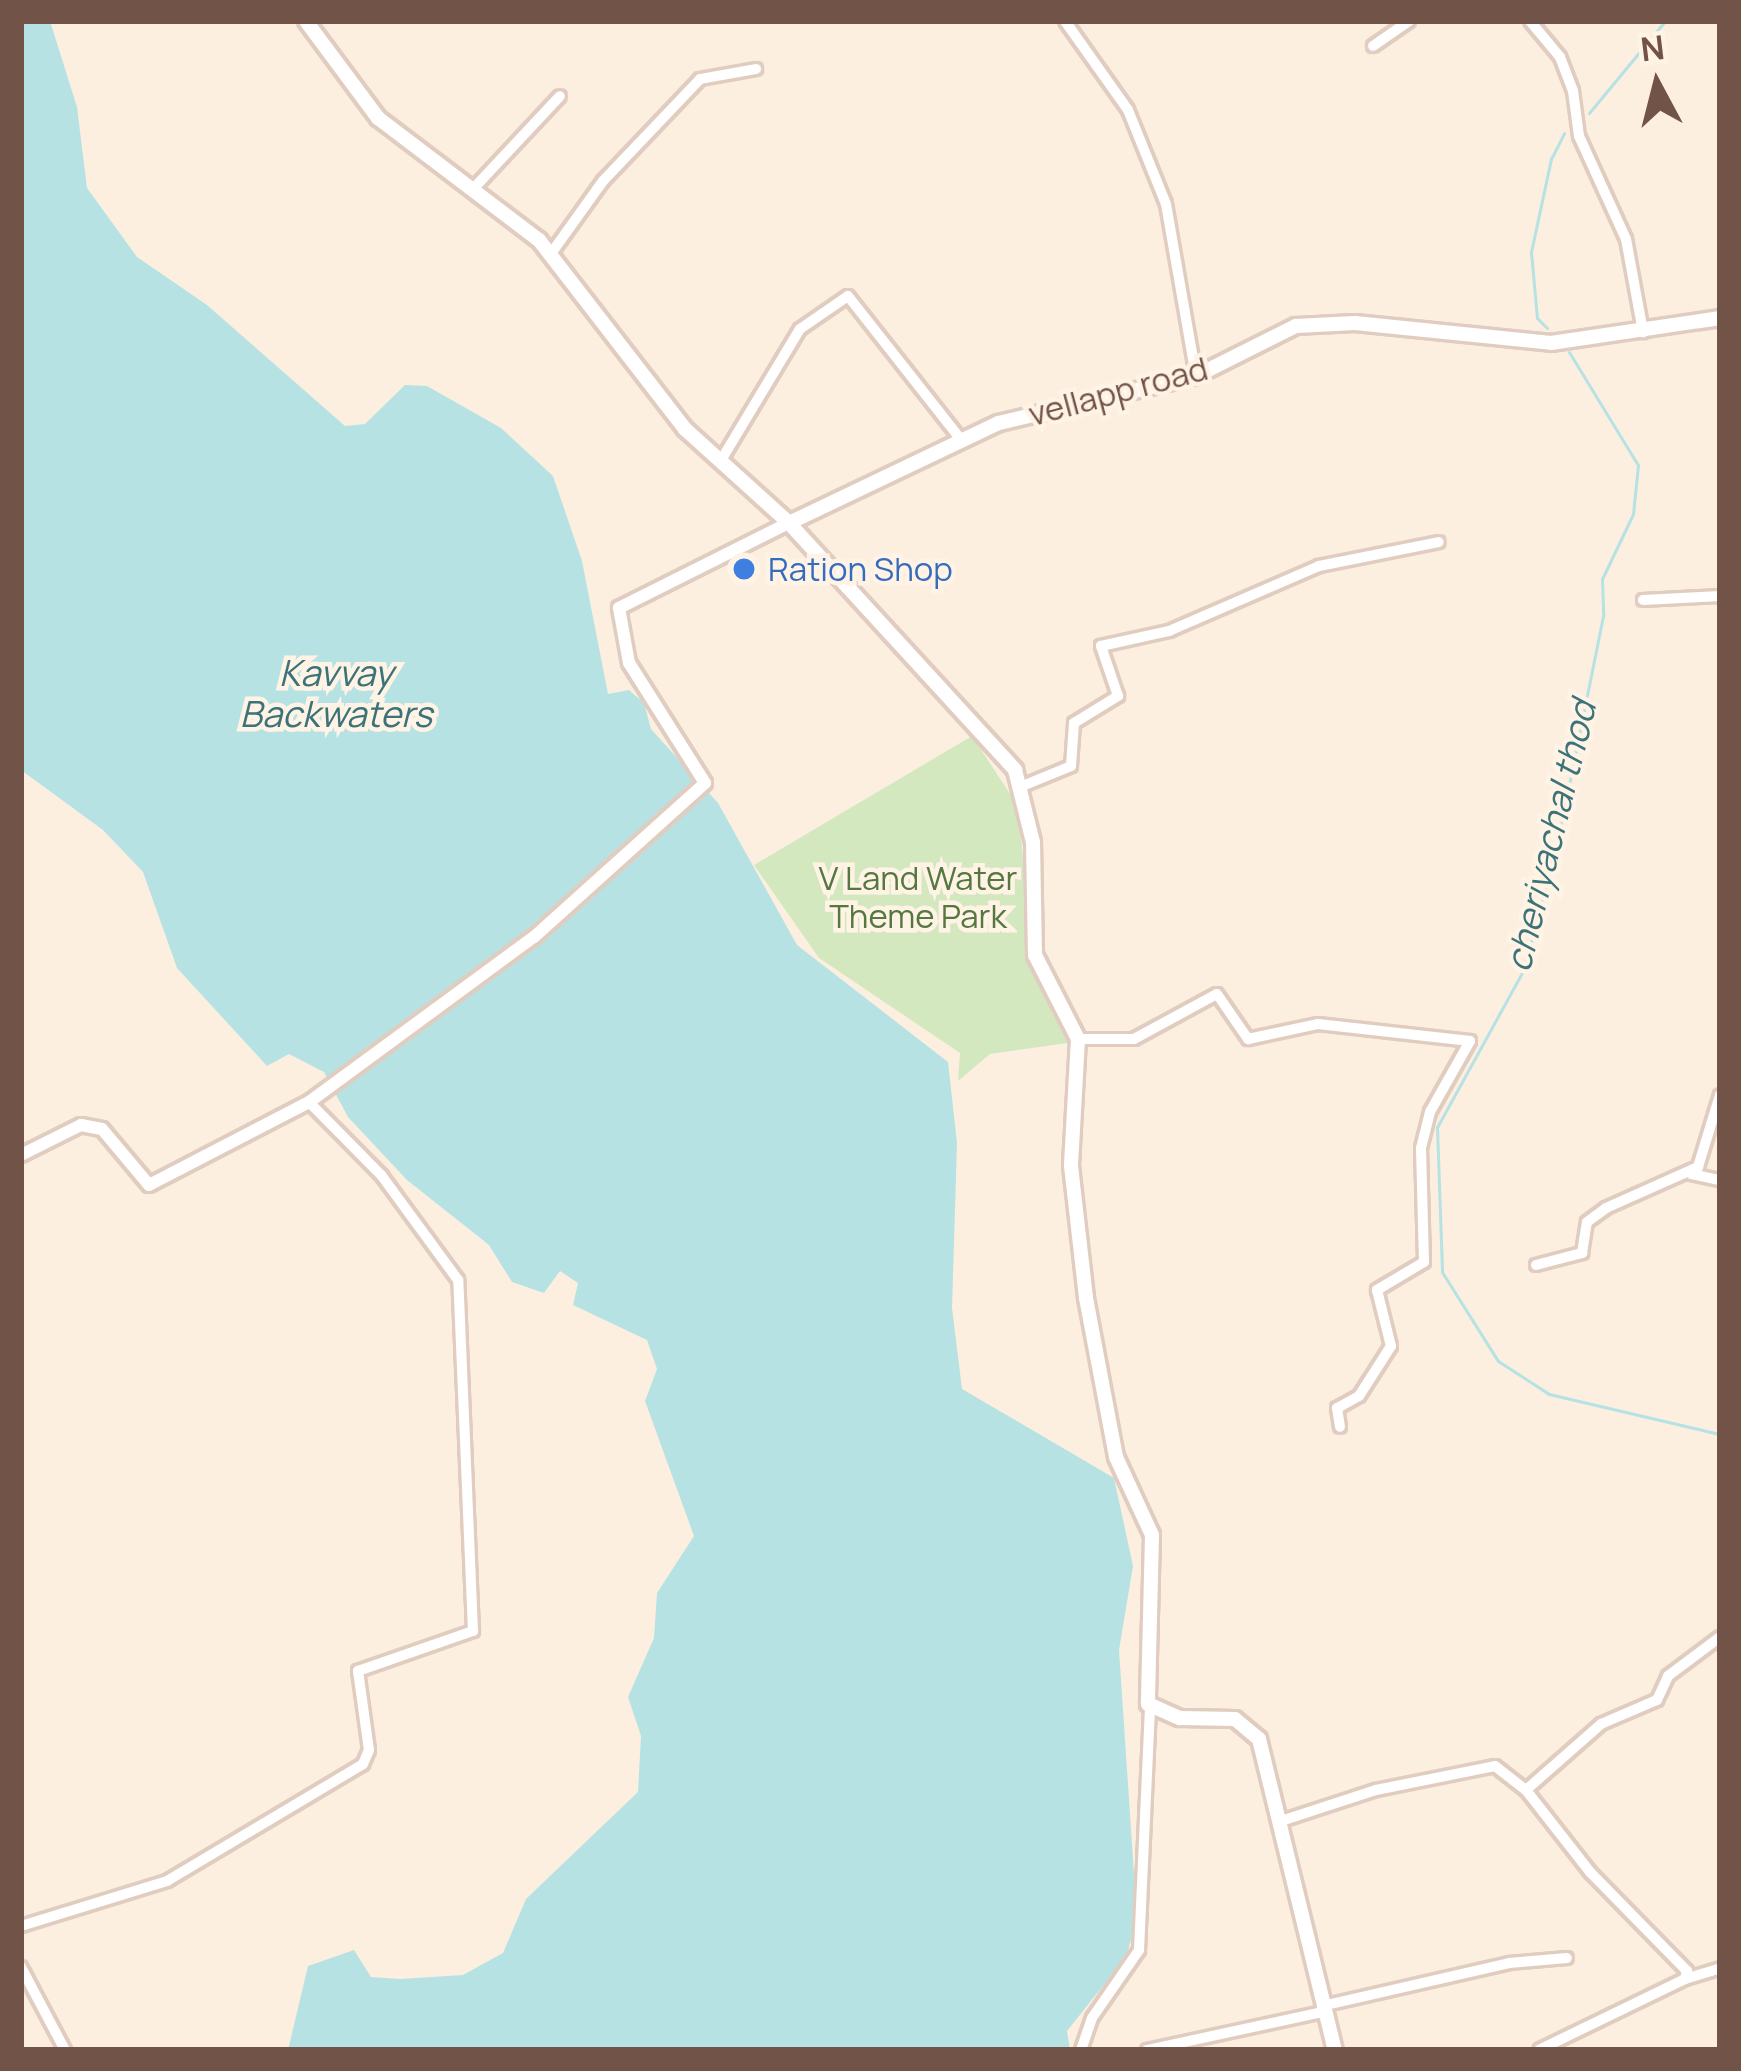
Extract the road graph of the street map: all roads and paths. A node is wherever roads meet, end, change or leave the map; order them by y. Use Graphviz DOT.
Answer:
graph roads {
  1 [pos="306,21"];
  2 [pos="1065,21"];
  3 [pos="1409,21"];
  4 [pos="1530,21"];
  5 [pos="1372,46"];
  6 [pos="756,68"];
  7 [pos="560,95"];
  8 [pos="473,189"];
  9 [pos="550,255"];
  10 [pos="1720,318"];
  11 [pos="1643,332"];
  12 [pos="1196,376"];
  13 [pos="962,441"];
  14 [pos="720,462"];
  15 [pos="789,523"];
  16 [pos="1439,542"];
  17 [pos="1720,596"];
  18 [pos="1643,600"];
  19 [pos="1020,788"];
  20 [pos="1078,1039"];
  21 [pos="1720,1095"];
  22 [pos="309,1102"];
  23 [pos="21,1156"];
  24 [pos="1691,1174"];
  25 [pos="1720,1180"];
  26 [pos="1536,1265"];
  27 [pos="1340,1427"];
  28 [pos="1720,1637"];
  29 [pos="1150,1708"];
  30 [pos="1526,1790"];
  31 [pos="1278,1822"];
  32 [pos="21,1926"];
  33 [pos="1567,1958"];
  34 [pos="21,1966"];
  35 [pos="1720,1968"];
  36 [pos="1685,1979"];
  37 [pos="1322,2009"];
  38 [pos="65,2050"];
  39 [pos="1081,2050"];
  40 [pos="1147,2050"];
  41 [pos="1335,2050"];
  42 [pos="1539,2050"];
  1 -- 8 [label="main road"];
  2 -- 12 [label="street"];
  3 -- 5 [label="street"];
  4 -- 11 [label="street"];
  6 -- 9 [label="street"];
  7 -- 8 [label="street"];
  8 -- 9 [label="main road"];
  9 -- 14 [label="main road"];
  10 -- 11 [label="main road, vellapp road"];
  11 -- 12 [label="main road, vellapp road"];
  12 -- 13 [label="main road, vellapp road"];
  13 -- 14 [label="street"];
  13 -- 15 [label="main road, vellapp road"];
  14 -- 15 [label="main road"];
  15 -- 19 [label="main road"];
  15 -- 22 [label="street, vellapp road"];
  16 -- 19 [label="street"];
  17 -- 18 [label="street"];
  19 -- 20 [label="main road"];
  20 -- 27 [label="street"];
  20 -- 29 [label="main road"];
  21 -- 24 [label="street"];
  22 -- 23 [label="street"];
  22 -- 32 [label="street"];
  24 -- 25 [label="street"];
  24 -- 26 [label="street"];
  28 -- 30 [label="street"];
  29 -- 31 [label="main road"];
  29 -- 39 [label="street"];
  30 -- 31 [label="street"];
  30 -- 36 [label="street"];
  31 -- 37 [label="main road"];
  33 -- 37 [label="street"];
  34 -- 38 [label="street"];
  35 -- 36 [label="street"];
  36 -- 42 [label="street"];
  37 -- 40 [label="street"];
  37 -- 41 [label="main road"];
}
